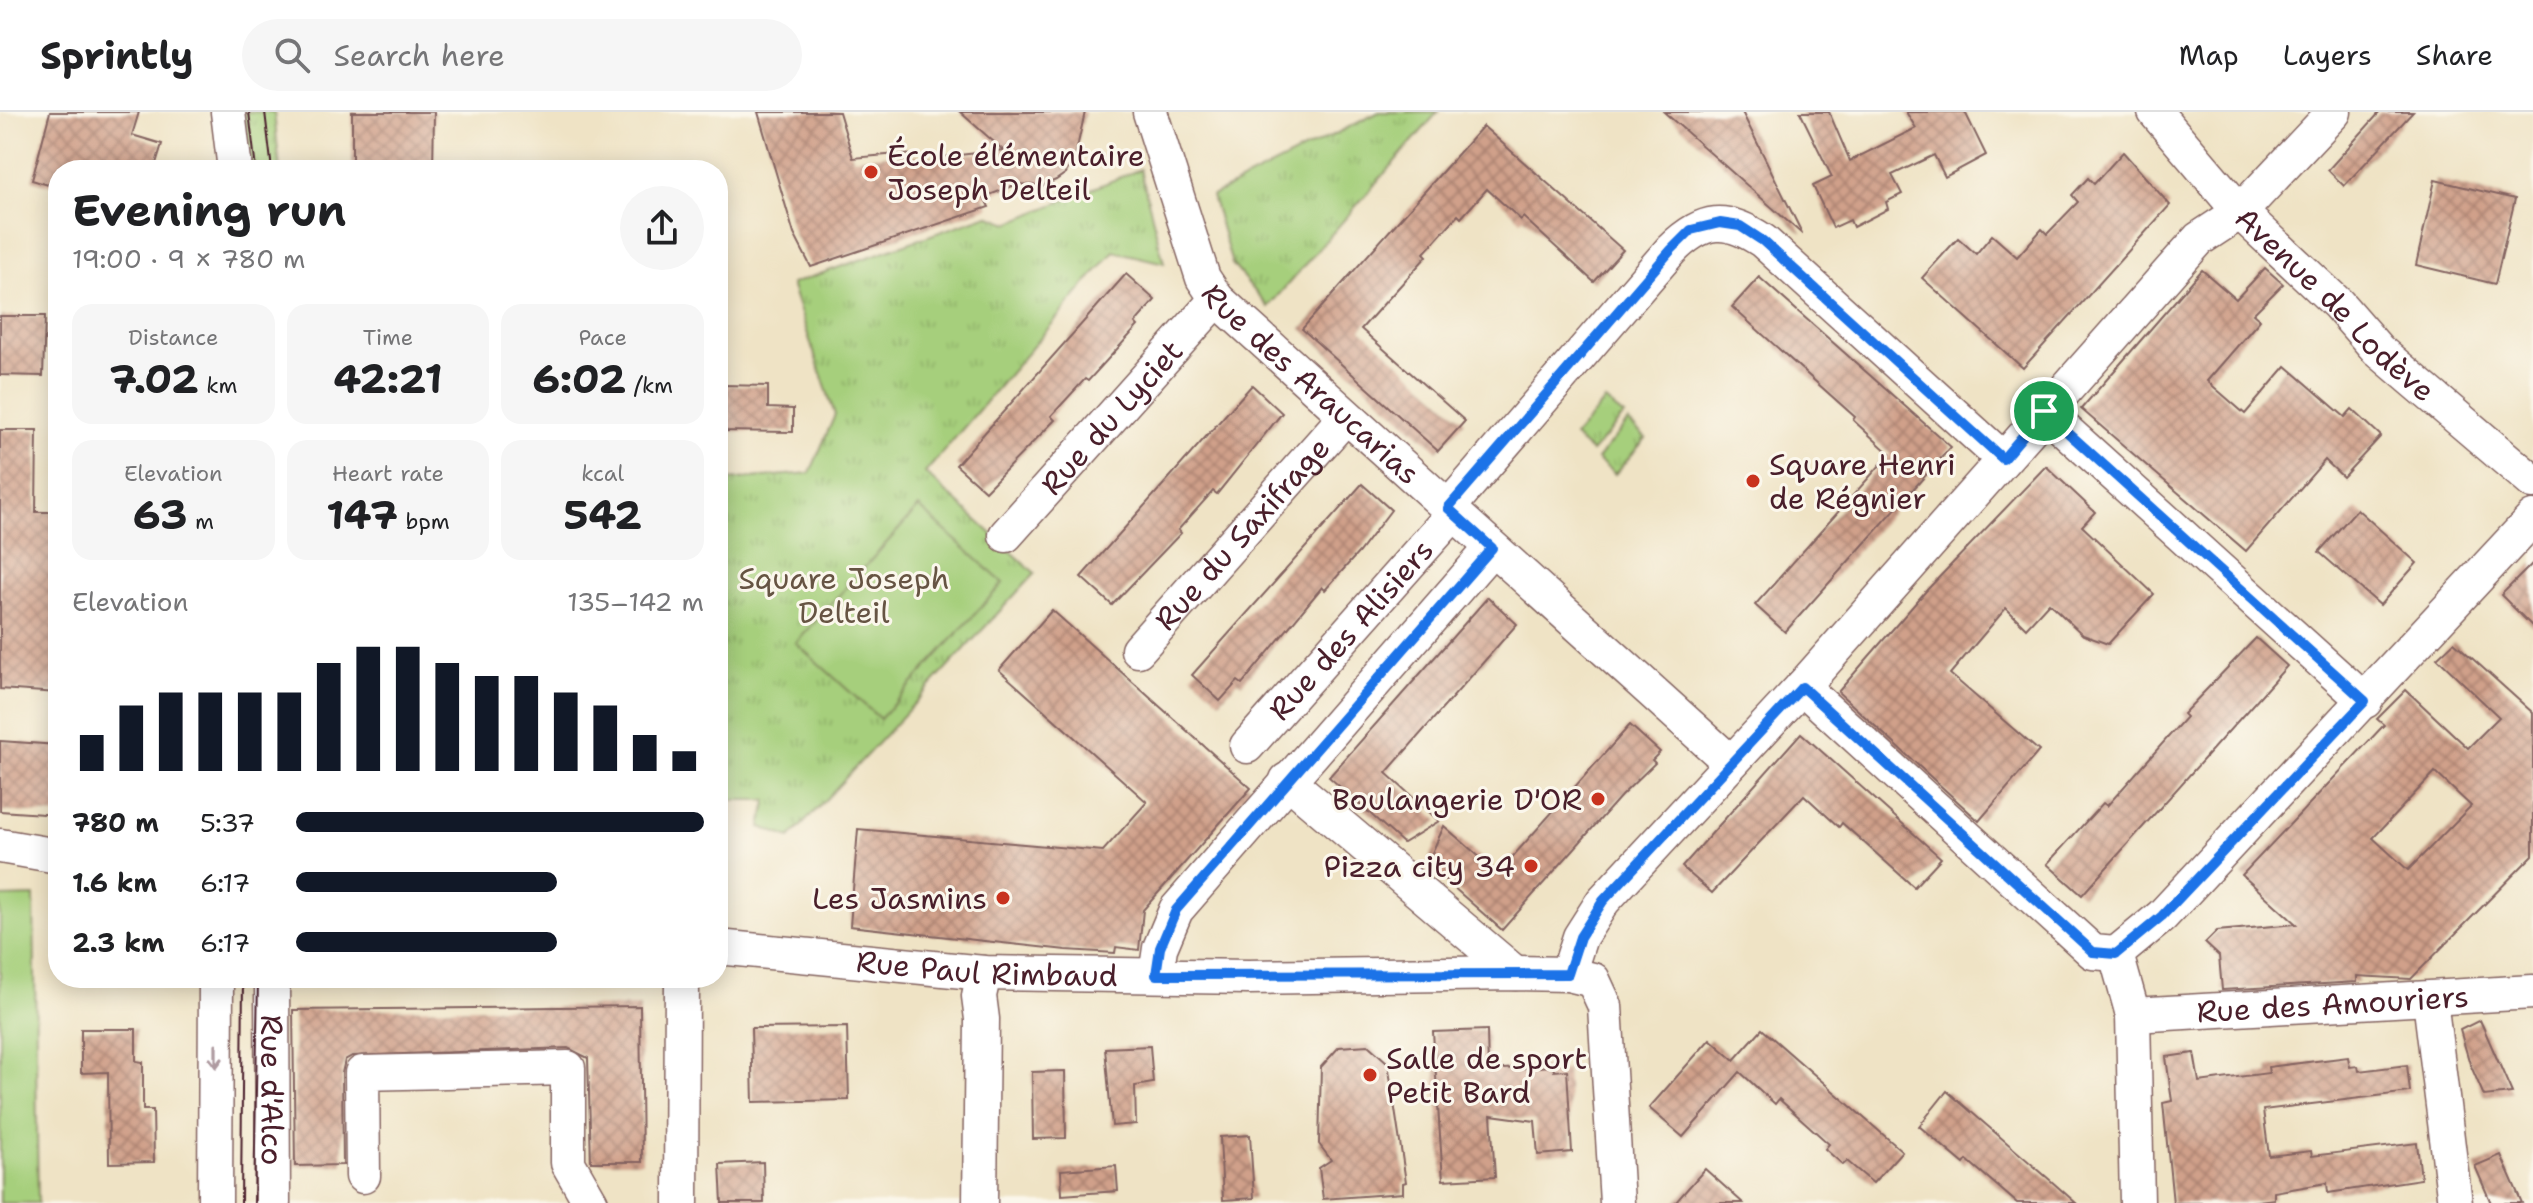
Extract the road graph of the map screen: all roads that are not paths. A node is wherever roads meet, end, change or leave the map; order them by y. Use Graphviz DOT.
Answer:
graph roads {
  1 [pos="228,112"];
  2 [pos="1150,112"];
  3 [pos="2155,112"];
  4 [pos="2334,112"];
  5 [pos="234,160"];
  6 [pos="2240,212"];
  7 [pos="1217,299"];
  8 [pos="2044,411"];
  9 [pos="1346,416"];
  10 [pos="2003,459"];
  11 [pos="2533,482"];
  12 [pos="1451,510"];
  13 [pos="2533,518"];
  14 [pos="1006,535"];
  15 [pos="1492,548"];
  16 [pos="1138,650"];
  17 [pos="1802,687"];
  18 [pos="2365,701"];
  19 [pos="1247,746"];
  20 [pos="1730,762"];
  21 [pos="1287,780"];
  22 [pos="0,846"];
  23 [pos="48,854"];
  24 [pos="728,948"];
  25 [pos="2116,954"];
  26 [pos="984,973"];
  27 [pos="1515,973"];
  28 [pos="1156,975"];
  29 [pos="1580,977"];
  30 [pos="216,988"];
  31 [pos="272,988"];
  32 [pos="682,988"];
  33 [pos="2533,992"];
  34 [pos="2430,1000"];
  35 [pos="2133,1015"];
  36 [pos="363,1176"];
  37 [pos="215,1203"];
  38 [pos="273,1203"];
  39 [pos="591,1203"];
  40 [pos="681,1203"];
  41 [pos="980,1203"];
  42 [pos="1617,1203"];
  43 [pos="2137,1203"];
  44 [pos="2455,1203"];
  1 -- 5 [label="street"];
  2 -- 7 [label="street, Rue des Araucarias"];
  3 -- 6 [label="street, Avenue de Lodève"];
  4 -- 6 [label="street"];
  6 -- 8 [label="street"];
  6 -- 11 [label="street, Avenue de Lodève"];
  7 -- 9 [label="street, Rue des Araucarias"];
  7 -- 14 [label="street, Rue du Lyciet"];
  8 -- 10 [label="street"];
  8 -- 18 [label="street"];
  9 -- 12 [label="street, Rue des Araucarias"];
  9 -- 16 [label="street, Rue du Saxifrage"];
  10 -- 12 [label="street, Rue des Alisiers"];
  10 -- 17 [label="street"];
  12 -- 15 [label="street, Rue des Araucarias"];
  12 -- 19 [label="street, Rue des Alisiers"];
  13 -- 18 [label="street"];
  15 -- 20 [label="street, Rue des Araucarias"];
  15 -- 21 [label="street"];
  17 -- 20 [label="street"];
  17 -- 25 [label="street"];
  18 -- 25 [label="street"];
  20 -- 29 [label="street"];
  21 -- 27 [label="street"];
  21 -- 28 [label="street"];
  22 -- 23 [label="street"];
  24 -- 26 [label="street, Rue Paul Rimbaud"];
  25 -- 35 [label="street"];
  26 -- 28 [label="street, Rue Paul Rimbaud"];
  26 -- 41 [label="street"];
  27 -- 28 [label="street, Rue Paul Rimbaud"];
  27 -- 29 [label="street, Rue Paul Rimbaud"];
  29 -- 42 [label="street"];
  30 -- 37 [label="street, Rue d'Alco, one-way"];
  31 -- 38 [label="street, Rue d'Alco"];
  32 -- 40 [label="street"];
  33 -- 34 [label="street, Rue des Amouriers"];
  34 -- 35 [label="street, Rue des Amouriers"];
  34 -- 44 [label="street"];
  35 -- 43 [label="street"];
  36 -- 39 [label="street"];
}
